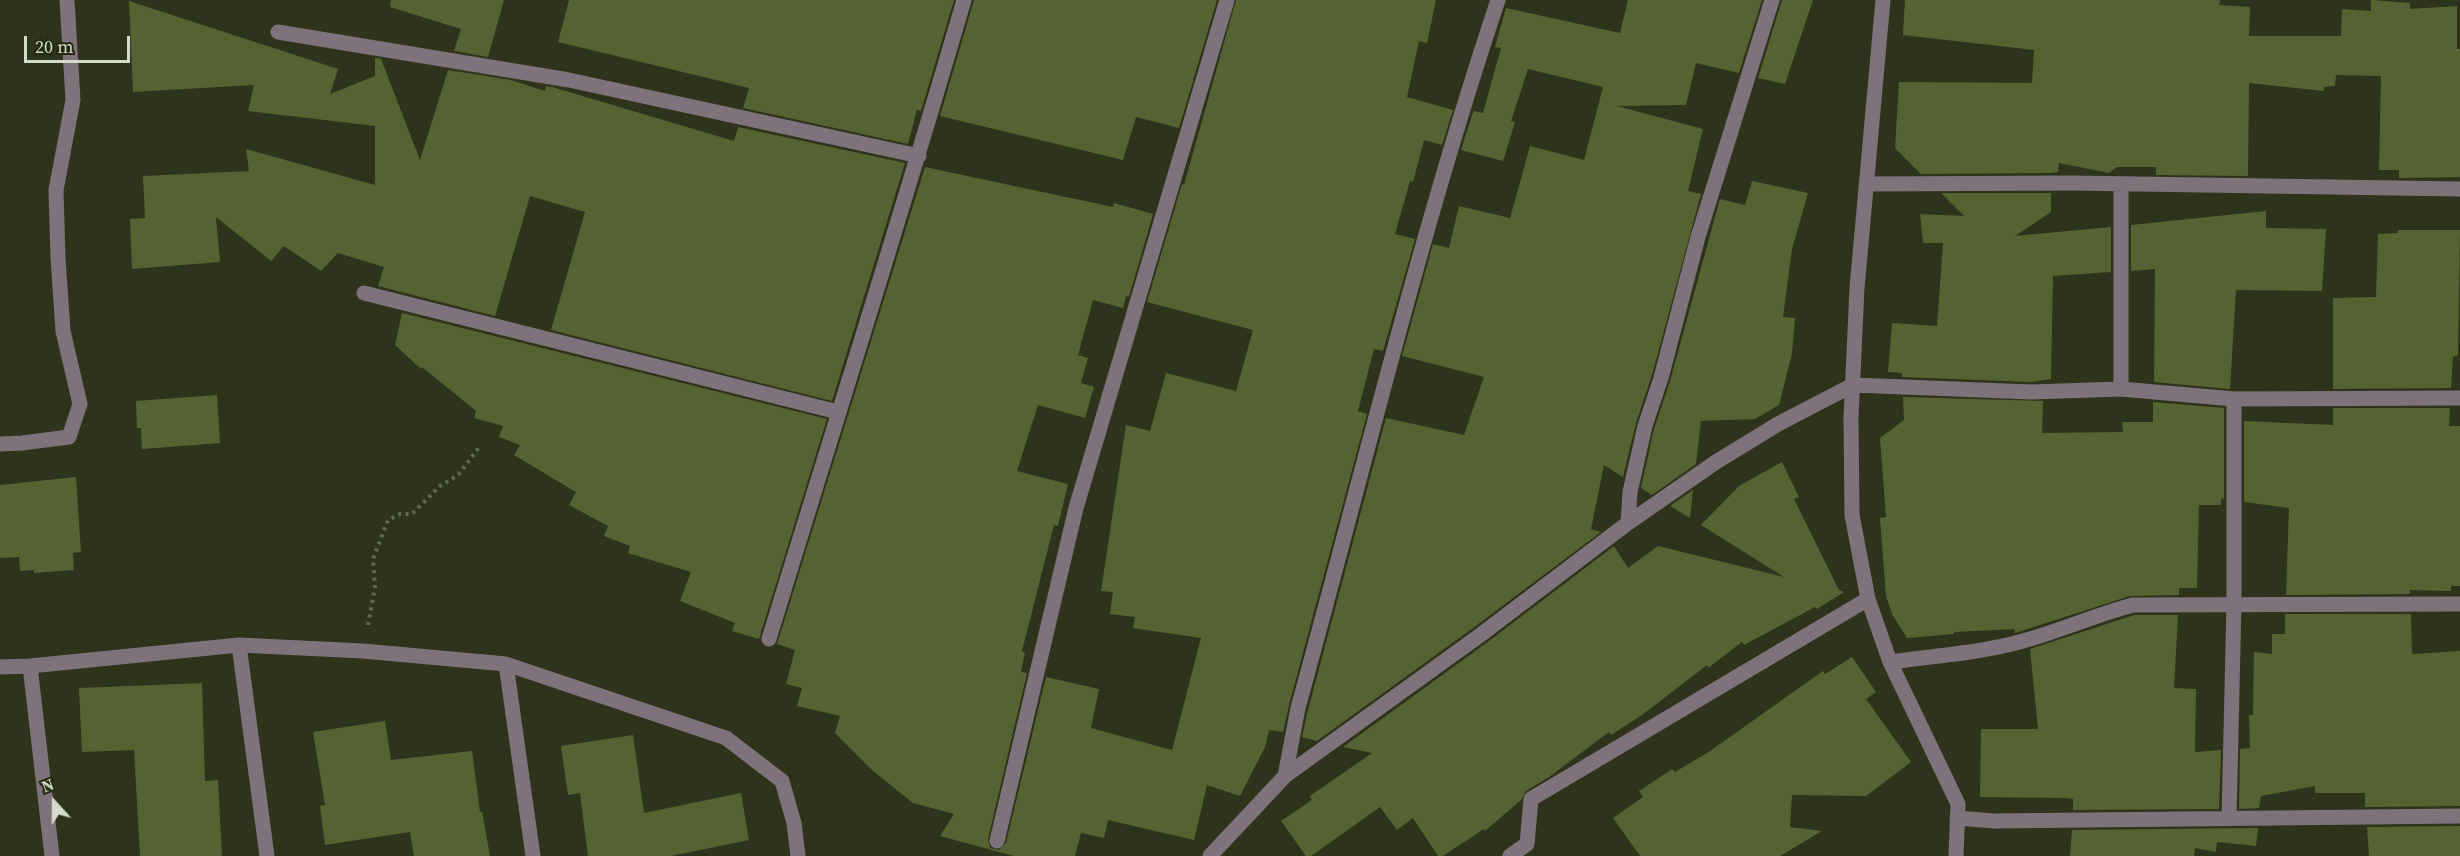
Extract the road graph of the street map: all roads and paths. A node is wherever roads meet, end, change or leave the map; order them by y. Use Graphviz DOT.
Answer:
graph roads {
  1 [pos="67,0"];
  2 [pos="964,0"];
  3 [pos="1227,0"];
  4 [pos="1498,0"];
  5 [pos="1772,0"];
  6 [pos="1883,0"];
  7 [pos="278,32"];
  8 [pos="919,156"];
  9 [pos="1867,184"];
  10 [pos="2121,184"];
  11 [pos="2460,189"];
  12 [pos="364,293"];
  13 [pos="1852,385"];
  14 [pos="2121,388"];
  15 [pos="2460,398"];
  16 [pos="2234,399"];
  17 [pos="838,412"];
  18 [pos="0,444"];
  19 [pos="481,445"];
  20 [pos="1628,523"];
  21 [pos="1868,599"];
  22 [pos="2234,604"];
  23 [pos="2460,604"];
  24 [pos="770,639"];
  25 [pos="238,645"];
  26 [pos="363,651"];
  27 [pos="1890,662"];
  28 [pos="506,664"];
  29 [pos="30,666"];
  30 [pos="0,667"];
  31 [pos="1286,776"];
  32 [pos="2460,816"];
  33 [pos="1957,818"];
  34 [pos="2229,818"];
  35 [pos="997,841"];
  36 [pos="52,856"];
  37 [pos="267,856"];
  38 [pos="533,856"];
  39 [pos="798,856"];
  40 [pos="1210,856"];
  41 [pos="1510,856"];
  42 [pos="1956,856"];
  1 -- 18 [label="street"];
  2 -- 8 [label="street"];
  3 -- 35 [label="street"];
  4 -- 31 [label="street"];
  5 -- 20 [label="street"];
  6 -- 9 [label="street"];
  7 -- 8 [label="street"];
  8 -- 17 [label="street"];
  9 -- 10 [label="street"];
  9 -- 13 [label="street"];
  10 -- 11 [label="street"];
  10 -- 14 [label="street"];
  12 -- 17 [label="street"];
  13 -- 14 [label="street"];
  13 -- 20 [label="street"];
  13 -- 21 [label="street"];
  14 -- 16 [label="street"];
  15 -- 16 [label="street"];
  16 -- 22 [label="street"];
  17 -- 24 [label="street"];
  19 -- 26 [label="path"];
  20 -- 31 [label="street"];
  21 -- 27 [label="street"];
  21 -- 41 [label="street"];
  22 -- 23 [label="street"];
  22 -- 27 [label="street"];
  22 -- 34 [label="street"];
  25 -- 26 [label="street"];
  25 -- 29 [label="street"];
  25 -- 37 [label="street"];
  26 -- 28 [label="street"];
  27 -- 33 [label="street"];
  28 -- 38 [label="street"];
  28 -- 39 [label="street"];
  29 -- 30 [label="street"];
  29 -- 36 [label="street"];
  31 -- 40 [label="street"];
  32 -- 34 [label="street"];
  33 -- 34 [label="street"];
  33 -- 42 [label="street"];
}
